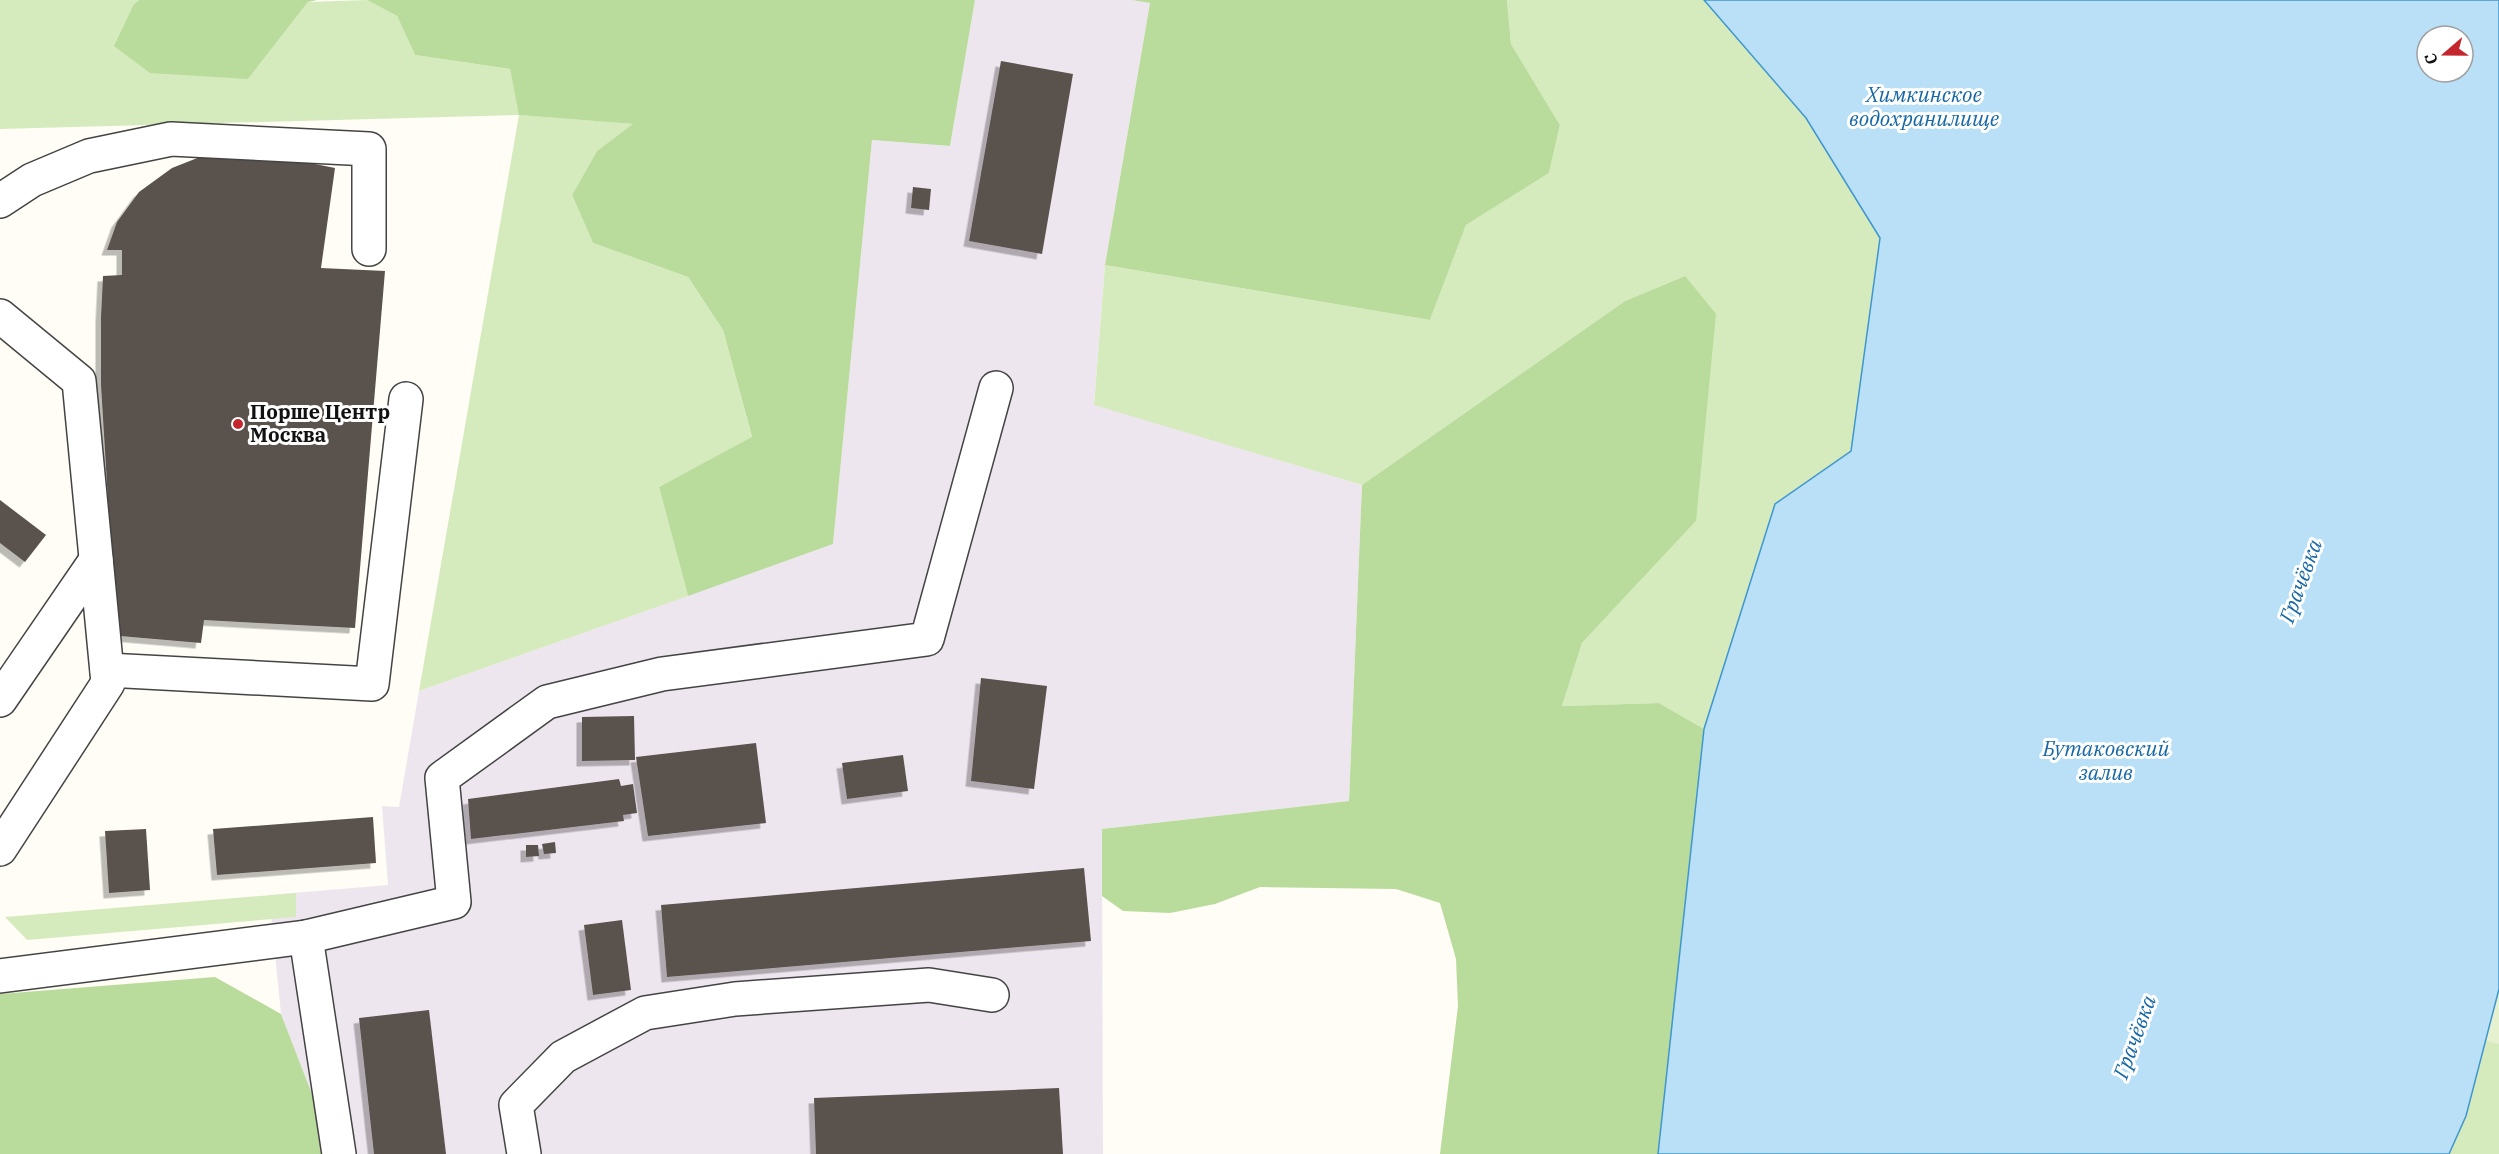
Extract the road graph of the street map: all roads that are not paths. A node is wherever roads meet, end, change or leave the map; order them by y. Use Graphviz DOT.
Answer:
graph roads {
  1 [pos="0,201"];
  2 [pos="369,249"];
  3 [pos="0,316"];
  4 [pos="996,388"];
  5 [pos="406,399"];
  6 [pos="96,560"];
  7 [pos="107,670"];
  8 [pos="0,700"];
  9 [pos="0,849"];
  10 [pos="306,937"];
  11 [pos="0,976"];
  12 [pos="992,995"];
  13 [pos="339,1154"];
  14 [pos="524,1154"];
  1 -- 2 [label="lane"];
  3 -- 6 [label="lane"];
  4 -- 10 [label="lane"];
  5 -- 7 [label="lane"];
  6 -- 7 [label="lane"];
  6 -- 8 [label="lane"];
  7 -- 9 [label="lane"];
  10 -- 11 [label="lane"];
  10 -- 13 [label="lane"];
  12 -- 14 [label="lane"];
}
